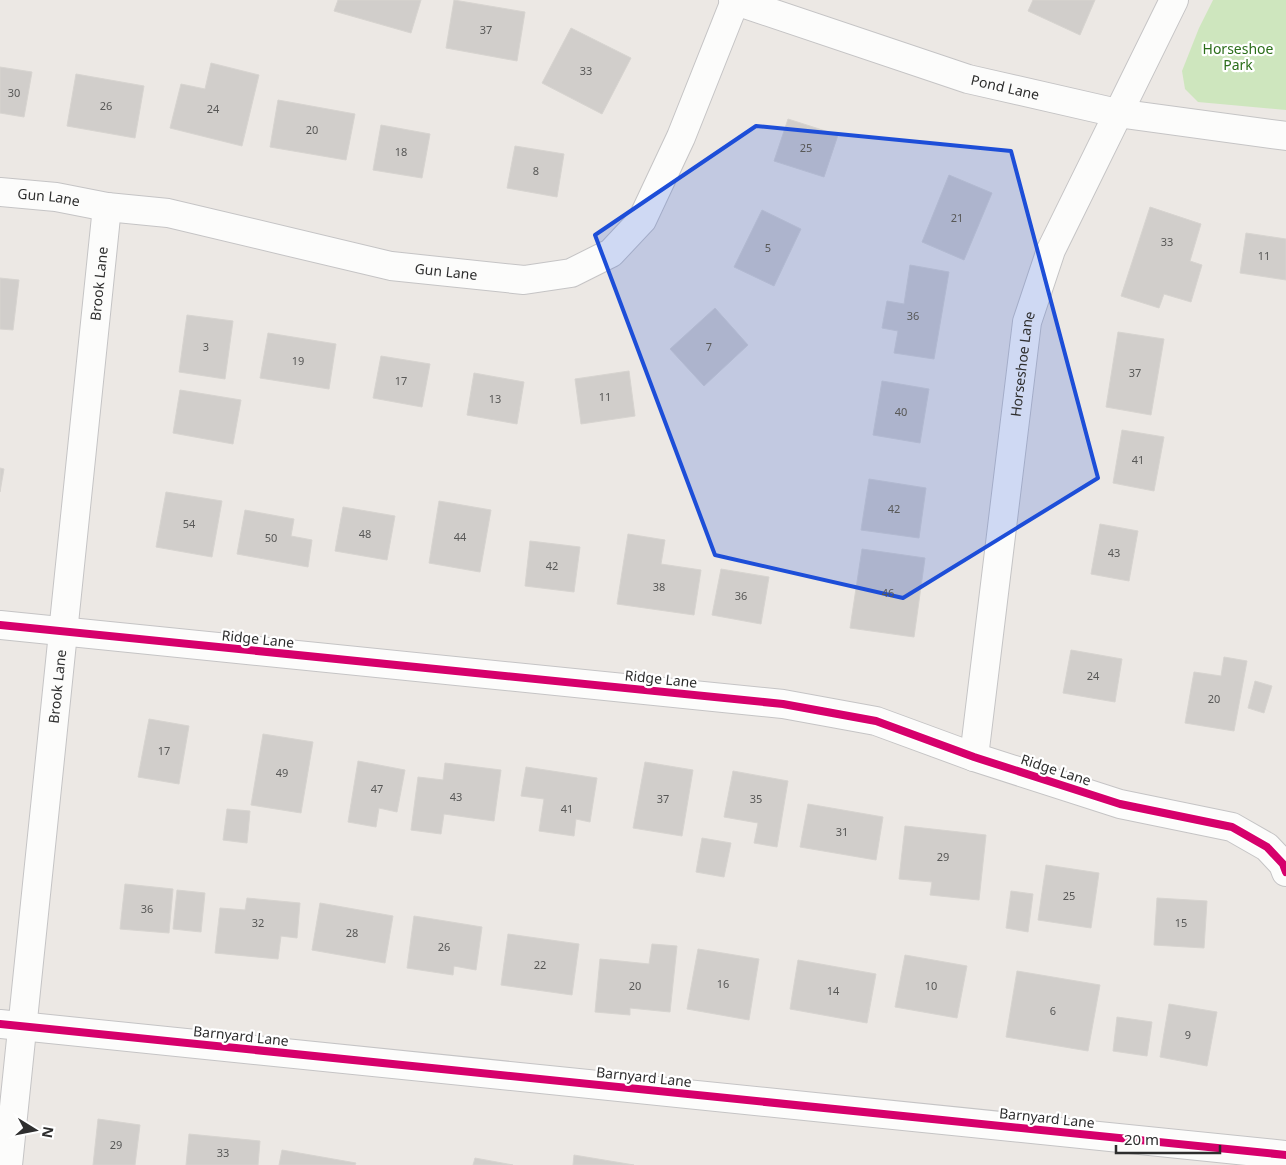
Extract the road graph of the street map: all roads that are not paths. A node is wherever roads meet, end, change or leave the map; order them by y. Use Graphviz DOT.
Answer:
graph roads {
  1 [pos="734,0"];
  2 [pos="1174,0"];
  3 [pos="1117,113"];
  4 [pos="1286,136"];
  5 [pos="0,192"];
  6 [pos="107,207"];
  7 [pos="0,625"];
  8 [pos="62,632"];
  9 [pos="974,757"];
  10 [pos="1286,872"];
  11 [pos="11,1025"];
  12 [pos="1286,1155"];
  13 [pos="8,1165"];
  1 -- 3 [label="street, Pond Lane"];
  1 -- 6 [label="street, Gun Lane"];
  2 -- 3 [label="street, Horseshoe Lane"];
  3 -- 4 [label="street, Pond Lane"];
  3 -- 9 [label="street, Horseshoe Lane"];
  5 -- 6 [label="street, Gun Lane"];
  6 -- 8 [label="street, Brook Lane"];
  7 -- 8 [label="street, Ridge Lane"];
  8 -- 9 [label="street, Ridge Lane"];
  8 -- 11 [label="street, Brook Lane"];
  9 -- 10 [label="street, Ridge Lane"];
  11 -- 12 [label="street, Barnyard Lane"];
  11 -- 13 [label="street, Brook Lane"];
}
